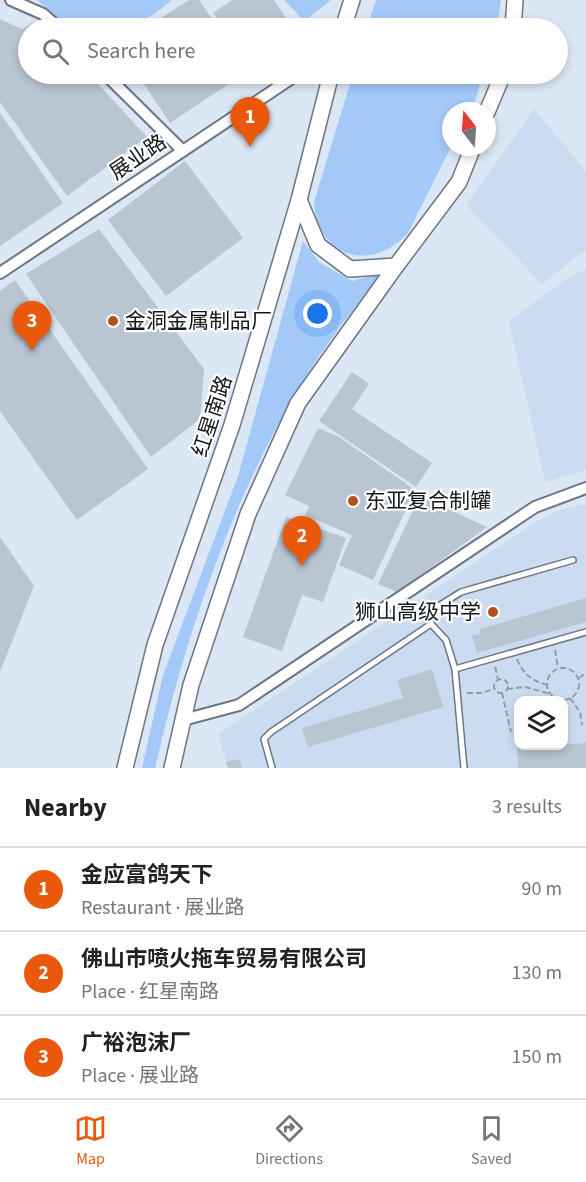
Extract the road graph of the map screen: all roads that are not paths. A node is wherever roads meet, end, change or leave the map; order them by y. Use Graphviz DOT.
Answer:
graph roads {
  1 [pos="11,0"];
  2 [pos="352,0"];
  3 [pos="515,0"];
  4 [pos="48,18"];
  5 [pos="346,18"];
  6 [pos="514,18"];
  7 [pos="115,84"];
  8 [pos="283,84"];
  9 [pos="328,84"];
  10 [pos="499,84"];
  11 [pos="491,102"];
  12 [pos="183,151"];
  13 [pos="469,156"];
  14 [pos="299,200"];
  15 [pos="396,266"];
  16 [pos="0,273"];
  17 [pos="586,488"];
  18 [pos="573,560"];
  19 [pos="431,624"];
  20 [pos="586,632"];
  21 [pos="455,669"];
  22 [pos="183,720"];
  23 [pos="125,768"];
  24 [pos="172,768"];
  25 [pos="272,768"];
  26 [pos="464,768"];
  1 -- 4 [label="street"];
  2 -- 5 [label="main road"];
  3 -- 6 [label="main road"];
  7 -- 12 [label="street"];
  8 -- 12 [label="street, 展业路"];
  9 -- 14 [label="main road, 红星南路"];
  10 -- 11 [label="main road"];
  12 -- 16 [label="street, 展业路"];
  13 -- 15 [label="main road"];
  14 -- 15 [label="main road"];
  14 -- 23 [label="main road, 红星南路"];
  15 -- 22 [label="main road"];
  17 -- 22 [label="street"];
  18 -- 19 [label="lane"];
  19 -- 21 [label="lane"];
  19 -- 25 [label="lane"];
  20 -- 21 [label="lane"];
  21 -- 26 [label="lane"];
  22 -- 24 [label="main road"];
}
